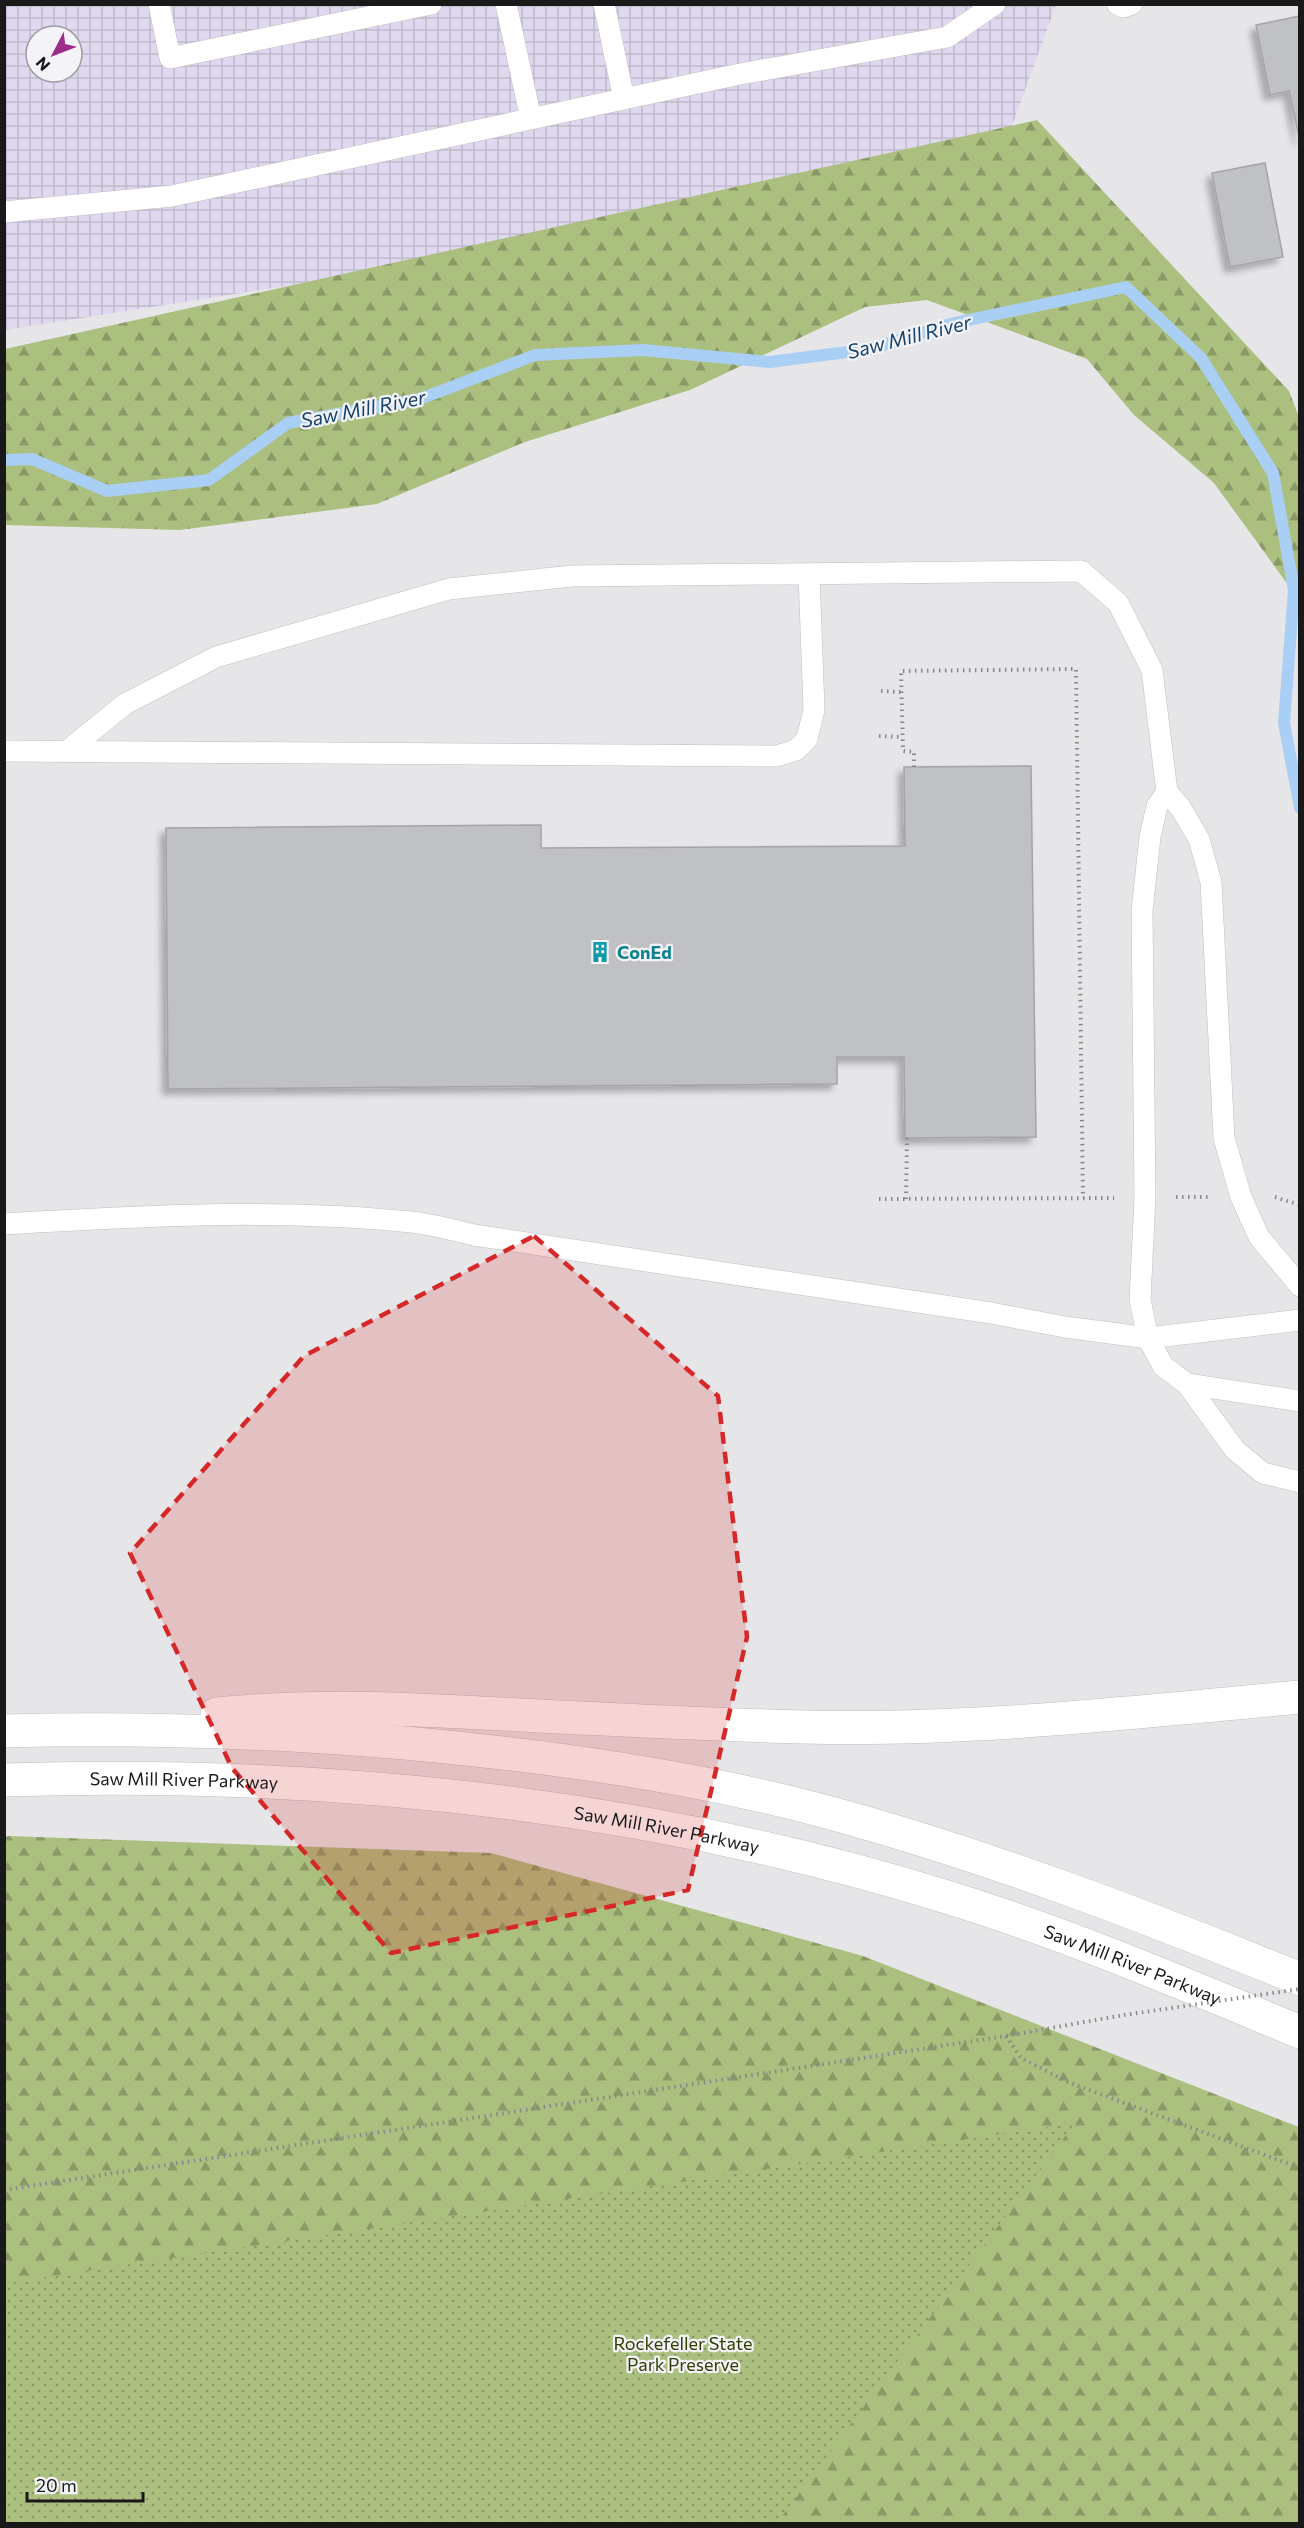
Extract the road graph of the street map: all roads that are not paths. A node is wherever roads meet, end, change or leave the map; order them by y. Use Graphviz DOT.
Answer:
graph roads {
  1 [pos="159,4"];
  2 [pos="432,4"];
  3 [pos="506,4"];
  4 [pos="604,4"];
  5 [pos="995,4"];
  6 [pos="1117,4"];
  7 [pos="1132,4"];
  8 [pos="624,99"];
  9 [pos="531,119"];
  10 [pos="4,212"];
  11 [pos="809,574"];
  12 [pos="4,751"];
  13 [pos="67,751"];
  14 [pos="1167,792"];
  15 [pos="4,1224"];
  16 [pos="1299,1286"];
  17 [pos="1299,1320"];
  18 [pos="1148,1338"];
  19 [pos="1187,1384"];
  20 [pos="1299,1401"];
  21 [pos="1299,1482"];
  22 [pos="1299,1697"];
  23 [pos="48,1730"];
  24 [pos="4,1731"];
  25 [pos="4,1780"];
  26 [pos="1299,1979"];
  27 [pos="1299,2032"];
  1 -- 2 [label="lane"];
  3 -- 9 [label="lane"];
  4 -- 8 [label="lane"];
  5 -- 8 [label="lane"];
  6 -- 7 [label="lane"];
  8 -- 9 [label="lane"];
  9 -- 10 [label="lane"];
  11 -- 13 [label="lane"];
  11 -- 13 [label="lane"];
  11 -- 14 [label="lane"];
  12 -- 13 [label="lane"];
  14 -- 16 [label="lane"];
  14 -- 18 [label="lane"];
  15 -- 18 [label="lane"];
  17 -- 18 [label="lane"];
  18 -- 19 [label="lane"];
  19 -- 20 [label="lane"];
  19 -- 21 [label="lane"];
  22 -- 23 [label="highway"];
  23 -- 24 [label="highway"];
  23 -- 26 [label="highway"];
  25 -- 27 [label="highway, Saw Mill River Parkway"];
}
